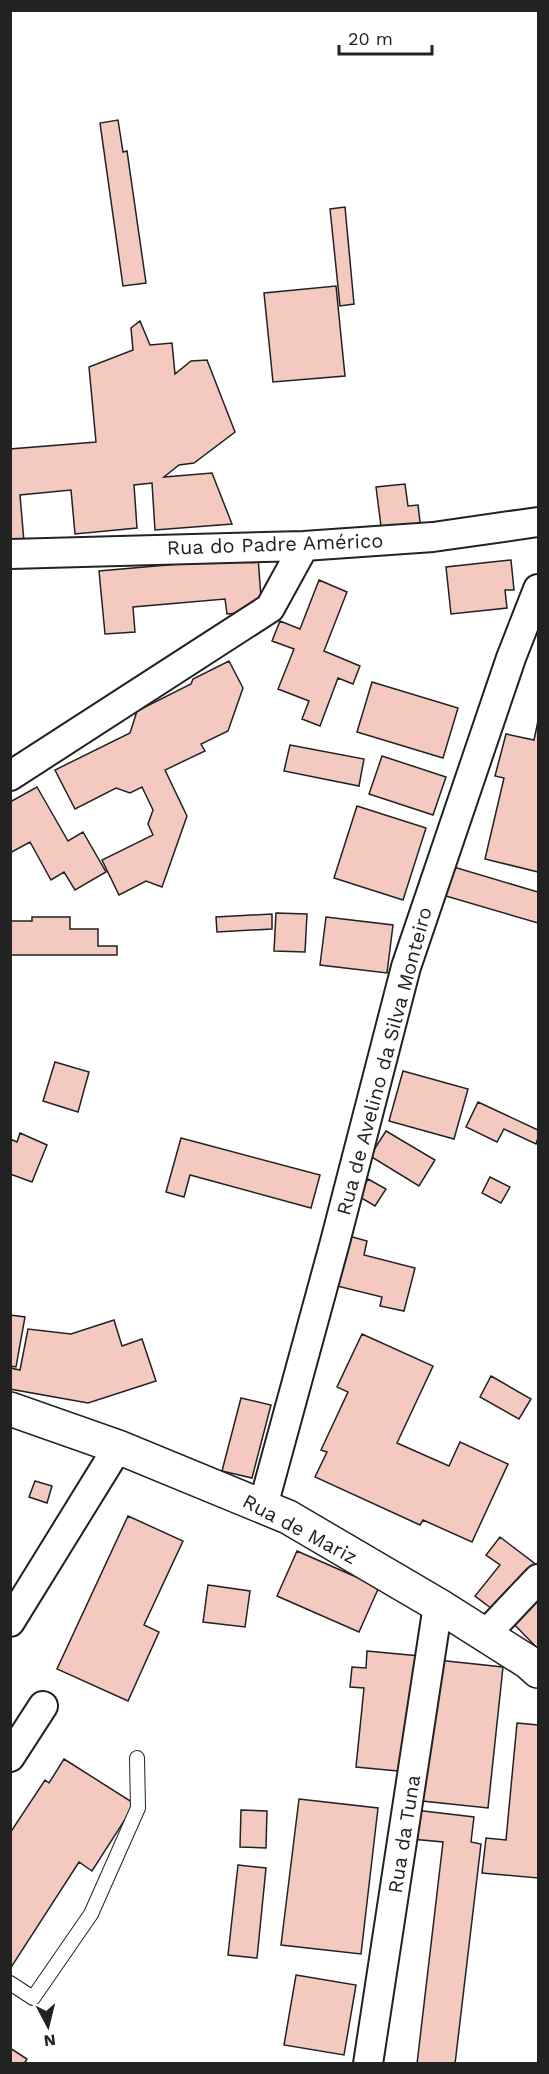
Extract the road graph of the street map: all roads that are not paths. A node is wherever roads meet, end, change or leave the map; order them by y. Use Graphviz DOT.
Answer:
graph roads {
  1 [pos="538,522"];
  2 [pos="304,546"];
  3 [pos="10,554"];
  4 [pos="538,589"];
  5 [pos="10,776"];
  6 [pos="10,1408"];
  7 [pos="118,1447"];
  8 [pos="263,1506"];
  9 [pos="538,1579"];
  10 [pos="438,1605"];
  11 [pos="10,1622"];
  12 [pos="485,1635"];
  13 [pos="538,1671"];
  14 [pos="43,1706"];
  15 [pos="10,1757"];
  16 [pos="137,1758"];
  17 [pos="10,1983"];
  18 [pos="368,2064"];
  1 -- 2 [label="street, Rua do Padre Américo"];
  2 -- 3 [label="street, Rua do Padre Américo"];
  2 -- 5 [label="street"];
  4 -- 8 [label="street, Rua de Avelino da Silva Monteiro"];
  6 -- 7 [label="main road, Rua de Mariz"];
  7 -- 8 [label="main road, Rua de Mariz"];
  7 -- 11 [label="street"];
  8 -- 10 [label="main road, Rua de Mariz"];
  9 -- 12 [label="street"];
  10 -- 12 [label="main road, Rua de Mariz"];
  10 -- 18 [label="street, Rua da Tuna"];
  12 -- 13 [label="main road, Rua de Mariz"];
  14 -- 15 [label="street"];
  16 -- 17 [label="lane"];
}
